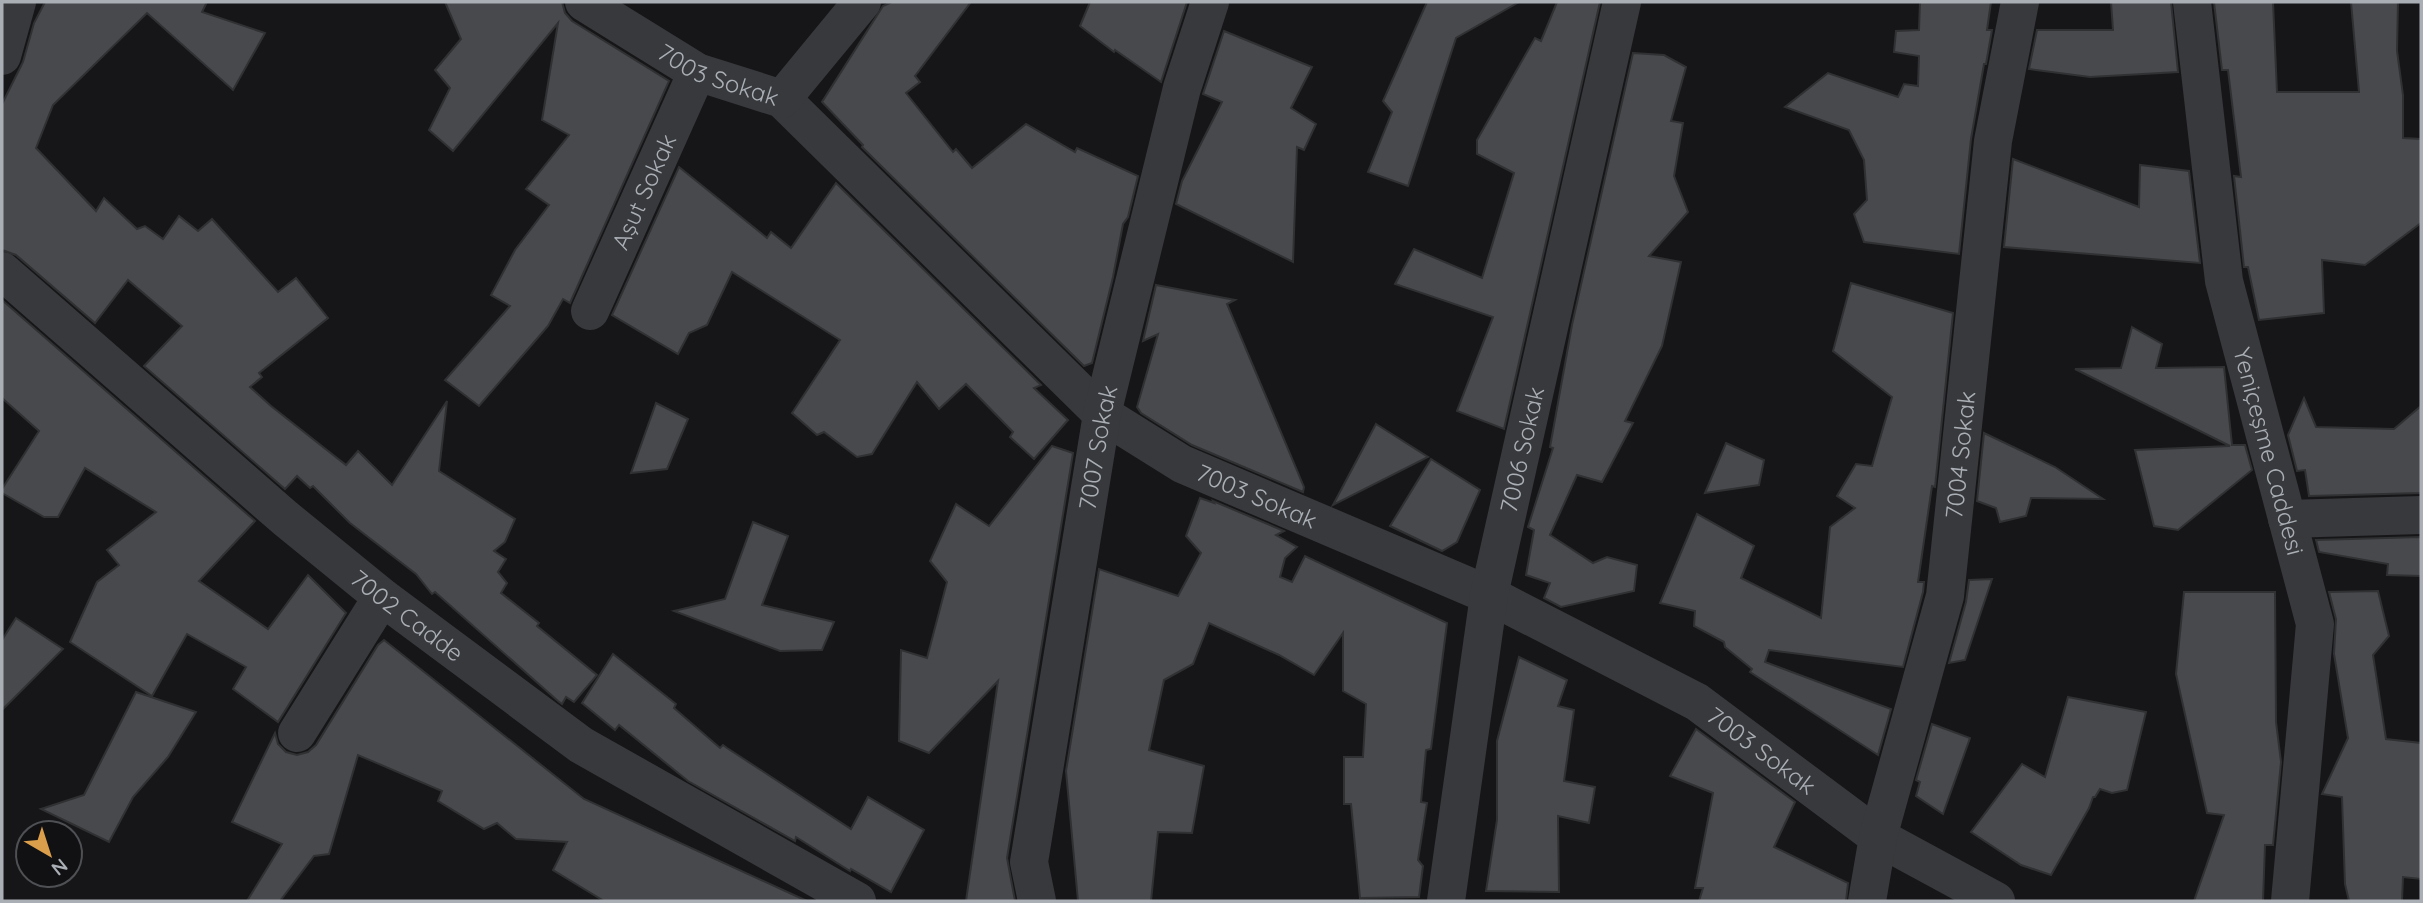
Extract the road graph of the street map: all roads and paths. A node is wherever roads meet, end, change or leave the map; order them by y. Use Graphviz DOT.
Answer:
graph roads {
  1 [pos="17,2"];
  2 [pos="584,2"];
  3 [pos="862,2"];
  4 [pos="1210,2"];
  5 [pos="1622,2"];
  6 [pos="2020,2"];
  7 [pos="2192,2"];
  8 [pos="2,56"];
  9 [pos="697,72"];
  10 [pos="782,99"];
  11 [pos="2,271"];
  12 [pos="590,311"];
  13 [pos="1102,414"];
  14 [pos="2421,515"];
  15 [pos="2287,519"];
  16 [pos="1489,595"];
  17 [pos="382,597"];
  18 [pos="297,733"];
  19 [pos="1878,837"];
  20 [pos="857,901"];
  21 [pos="1037,901"];
  22 [pos="1446,901"];
  23 [pos="1867,901"];
  24 [pos="1996,901"];
  25 [pos="2290,901"];
  1 -- 8 [label="street"];
  2 -- 9 [label="street, 7003 Sokak"];
  3 -- 10 [label="street"];
  4 -- 13 [label="street, 7007 Sokak"];
  5 -- 16 [label="street, 7006 Sokak"];
  6 -- 19 [label="street, 7004 Sokak"];
  7 -- 15 [label="street, Yeniçeşme Caddesi"];
  9 -- 10 [label="street, 7003 Sokak"];
  9 -- 12 [label="street, Aşut Sokak"];
  10 -- 13 [label="street, 7003 Sokak"];
  11 -- 17 [label="street, 7002 Cadde"];
  13 -- 16 [label="street, 7003 Sokak"];
  13 -- 21 [label="street, 7007 Sokak"];
  14 -- 15 [label="street"];
  15 -- 25 [label="street, Yeniçeşme Caddesi"];
  16 -- 19 [label="street, 7003 Sokak"];
  16 -- 22 [label="street, 7006 Sokak"];
  17 -- 18 [label="street"];
  17 -- 20 [label="street, 7002 Cadde"];
  19 -- 23 [label="street, 7004 Sokak"];
  19 -- 24 [label="street, 7003 Sokak"];
}
